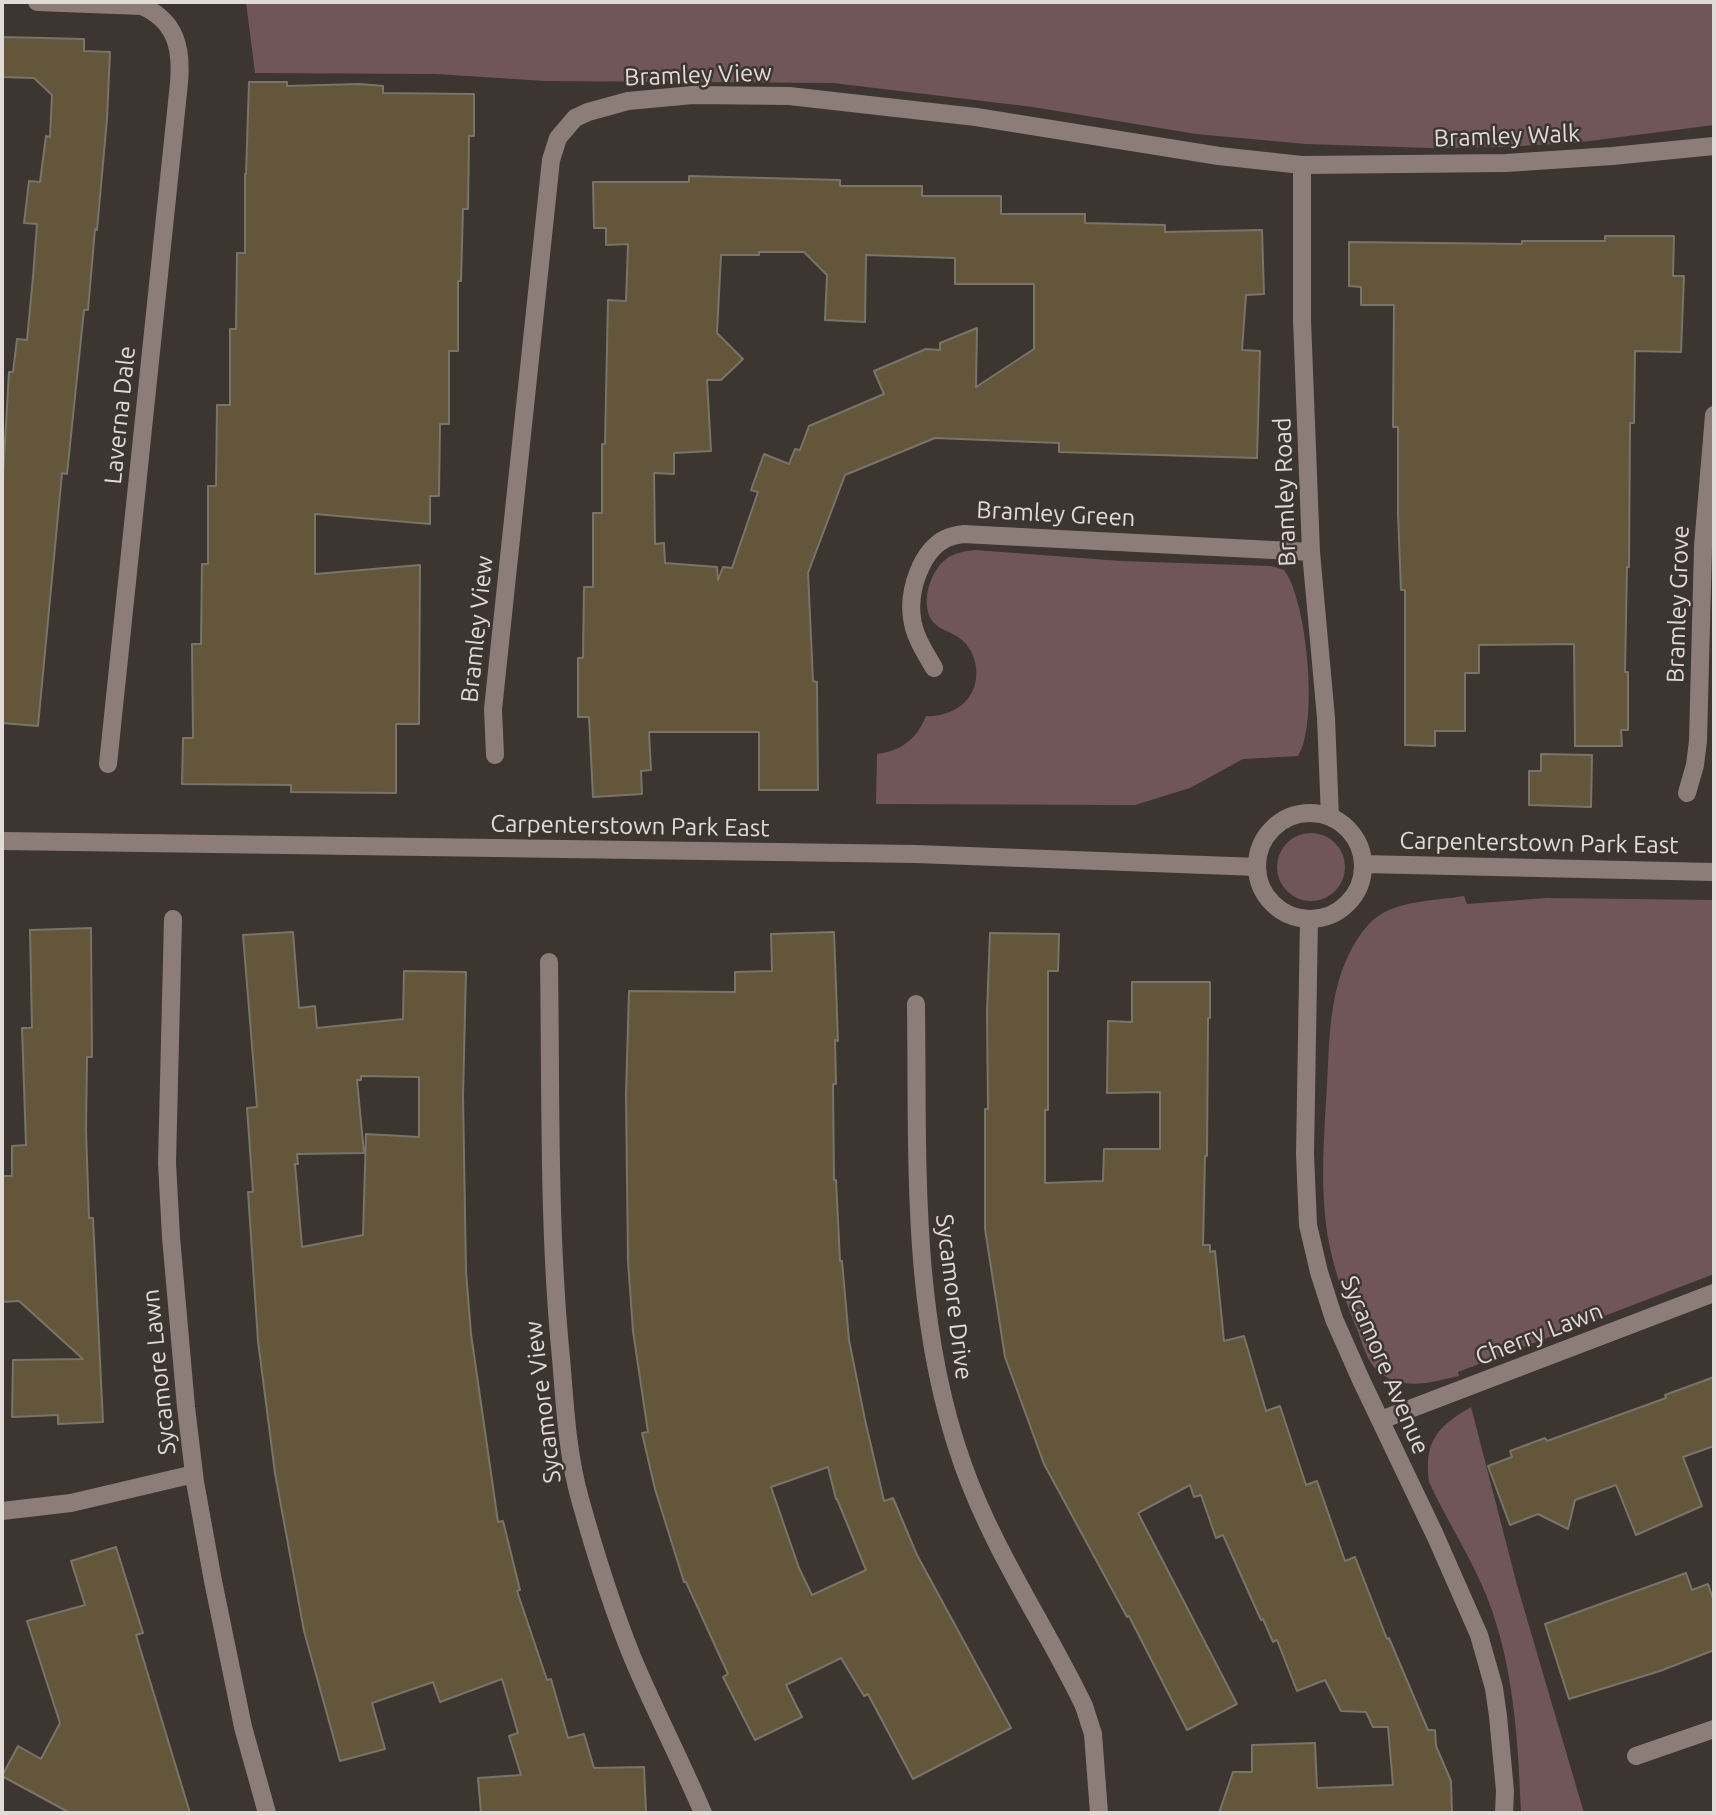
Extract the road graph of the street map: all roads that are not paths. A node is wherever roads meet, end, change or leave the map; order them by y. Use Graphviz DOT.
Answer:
graph roads {
  1 [pos="37,2"];
  2 [pos="1714,146"];
  3 [pos="1302,165"];
  4 [pos="1714,415"];
  5 [pos="1311,552"];
  6 [pos="934,668"];
  7 [pos="495,755"];
  8 [pos="108,764"];
  9 [pos="1687,793"];
  10 [pos="1330,817"];
  11 [pos="2,841"];
  12 [pos="1363,864"];
  13 [pos="1257,867"];
  14 [pos="1714,872"];
  15 [pos="173,919"];
  16 [pos="1309,919"];
  17 [pos="549,962"];
  18 [pos="916,1004"];
  19 [pos="1714,1293"];
  20 [pos="1381,1420"];
  21 [pos="194,1474"];
  22 [pos="2,1511"];
  23 [pos="1714,1729"];
  24 [pos="1636,1756"];
  25 [pos="267,1813"];
  26 [pos="703,1813"];
  27 [pos="1099,1813"];
  28 [pos="1504,1813"];
  1 -- 8 [label="street, Laverna Dale"];
  2 -- 3 [label="street, Bramley Walk"];
  3 -- 5 [label="street, Bramley Road"];
  3 -- 7 [label="street, Bramley View"];
  4 -- 9 [label="street, Bramley Grove"];
  5 -- 6 [label="street, Bramley Green"];
  5 -- 10 [label="street, Bramley Road"];
  10 -- 12 [label="street"];
  10 -- 13 [label="street"];
  11 -- 13 [label="street, Carpenterstown Park East"];
  12 -- 14 [label="street, Carpenterstown Park East"];
  12 -- 16 [label="street"];
  13 -- 16 [label="street"];
  15 -- 21 [label="street, Sycamore Lawn"];
  16 -- 20 [label="street, Sycamore Avenue"];
  17 -- 26 [label="street, Sycamore View"];
  18 -- 27 [label="street, Sycamore Drive"];
  19 -- 20 [label="street, Cherry Lawn"];
  20 -- 28 [label="street, Sycamore Avenue"];
  21 -- 22 [label="street"];
  21 -- 25 [label="street, Sycamore Lawn"];
  23 -- 24 [label="street"];
}
